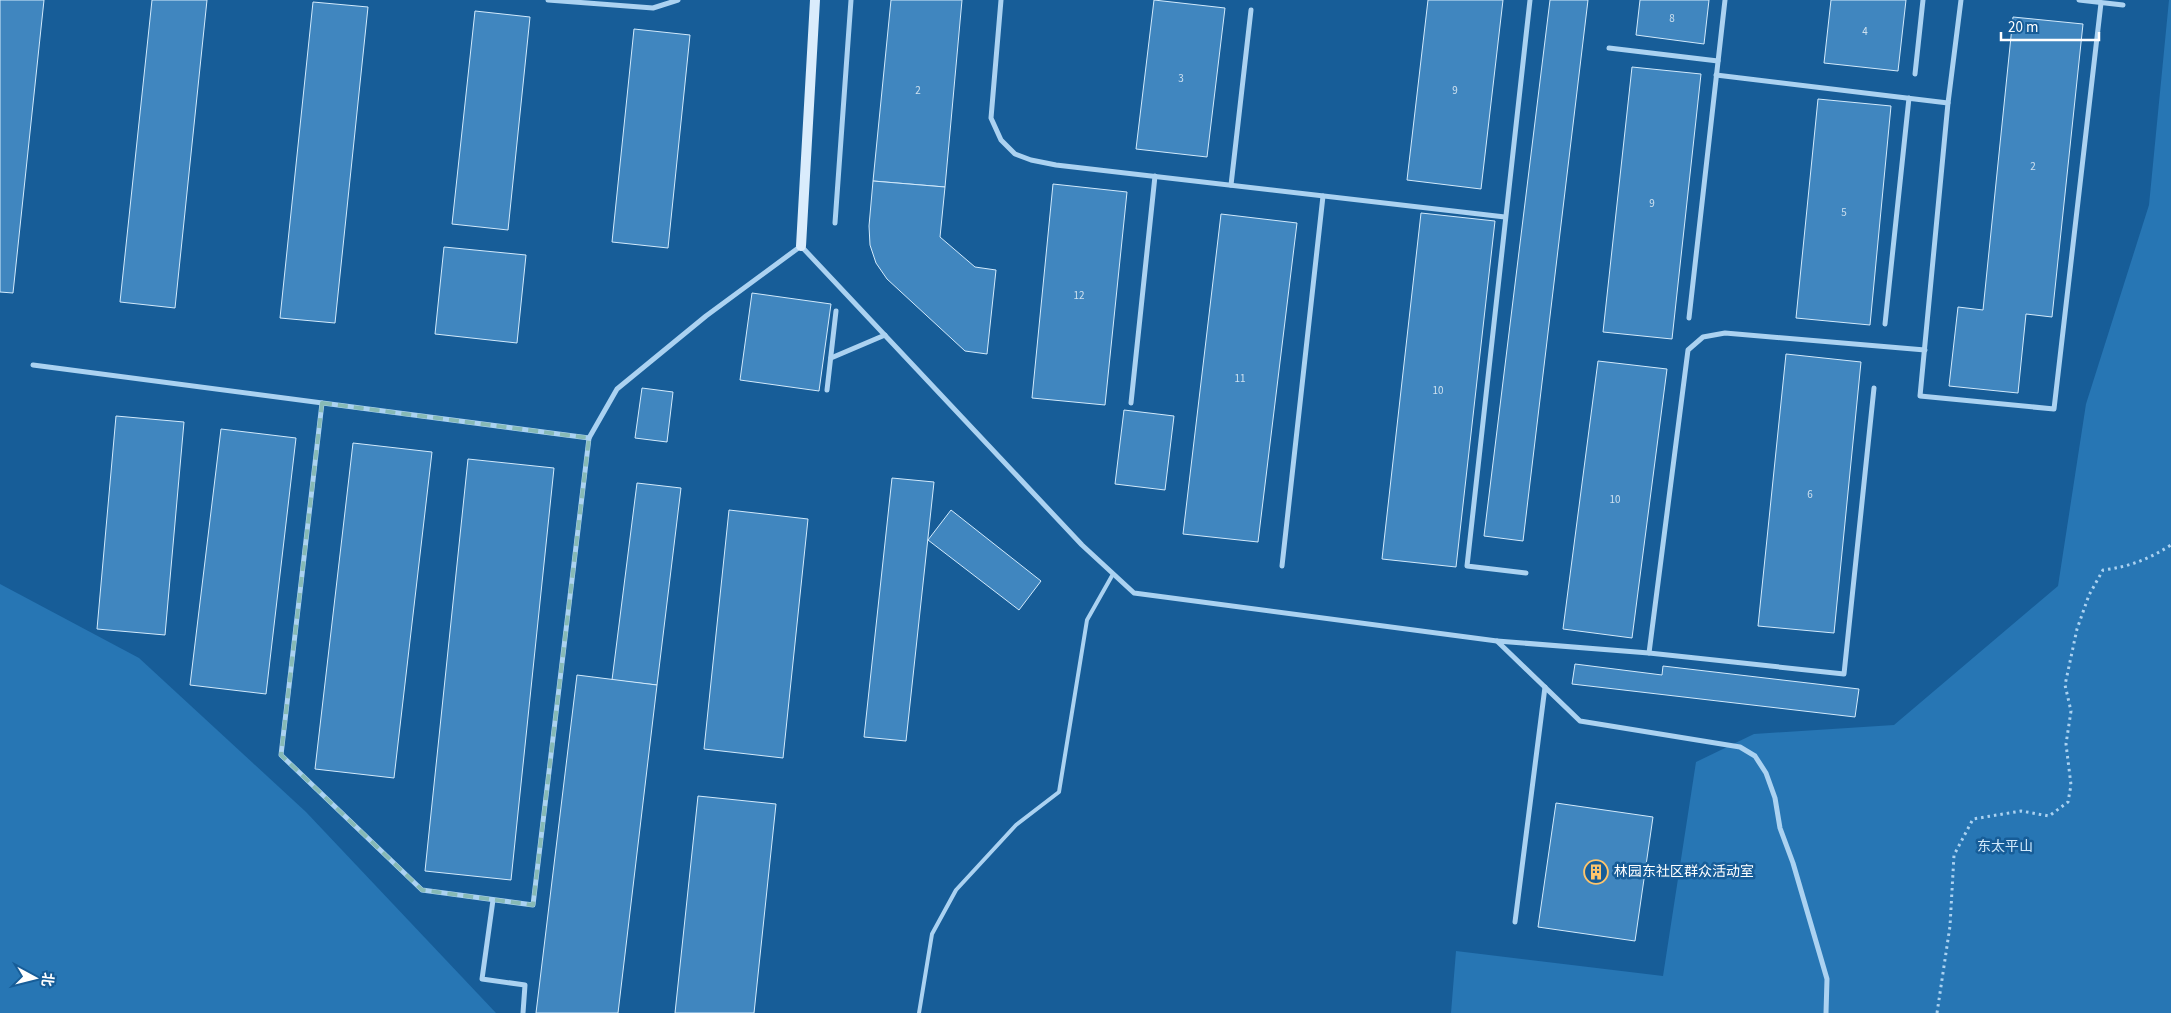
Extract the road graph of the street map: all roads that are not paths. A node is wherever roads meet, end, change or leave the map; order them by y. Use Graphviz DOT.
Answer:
graph roads {
  1 [pos="548,0"];
  2 [pos="678,0"];
  3 [pos="815,0"];
  4 [pos="852,0"];
  5 [pos="1001,0"];
  6 [pos="1530,0"];
  7 [pos="1725,0"];
  8 [pos="1923,0"];
  9 [pos="1961,0"];
  10 [pos="2079,0"];
  11 [pos="2101,2"];
  12 [pos="2124,5"];
  13 [pos="1251,10"];
  14 [pos="1609,48"];
  15 [pos="1718,61"];
  16 [pos="1915,74"];
  17 [pos="1716,75"];
  18 [pos="1909,98"];
  19 [pos="1948,103"];
  20 [pos="1155,176"];
  21 [pos="1231,185"];
  22 [pos="1323,196"];
  23 [pos="1505,216"];
  24 [pos="835,223"];
  25 [pos="801,246"];
  26 [pos="836,311"];
  27 [pos="1690,318"];
  28 [pos="1885,324"];
  29 [pos="885,335"];
  30 [pos="1925,350"];
  31 [pos="831,358"];
  32 [pos="33,365"];
  33 [pos="1874,388"];
  34 [pos="827,390"];
  35 [pos="322,403"];
  36 [pos="1131,403"];
  37 [pos="589,438"];
  38 [pos="1282,566"];
  39 [pos="1526,573"];
  40 [pos="1113,574"];
  41 [pos="1497,641"];
  42 [pos="1649,653"];
  43 [pos="1545,687"];
  44 [pos="493,900"];
  45 [pos="1515,922"];
  46 [pos="523,1013"];
  47 [pos="920,1013"];
  48 [pos="1826,1013"];
  1 -- 2 [label="street"];
  3 -- 25 [label="street"];
  4 -- 24 [label="street"];
  5 -- 20 [label="street"];
  6 -- 23 [label="street"];
  7 -- 15 [label="street"];
  8 -- 16 [label="street"];
  9 -- 19 [label="street"];
  10 -- 11 [label="street"];
  11 -- 12 [label="street"];
  11 -- 30 [label="street"];
  13 -- 21 [label="street"];
  14 -- 15 [label="street"];
  15 -- 17 [label="street"];
  17 -- 18 [label="street"];
  17 -- 27 [label="street"];
  18 -- 19 [label="street"];
  18 -- 28 [label="street"];
  19 -- 30 [label="street"];
  20 -- 21 [label="street"];
  20 -- 36 [label="street"];
  21 -- 22 [label="street"];
  22 -- 23 [label="street"];
  22 -- 38 [label="street"];
  23 -- 39 [label="street"];
  25 -- 29 [label="street"];
  25 -- 37 [label="street"];
  26 -- 31 [label="street"];
  29 -- 31 [label="street"];
  29 -- 40 [label="street"];
  30 -- 42 [label="street"];
  31 -- 34 [label="street"];
  32 -- 35 [label="street"];
  33 -- 42 [label="street"];
  35 -- 37 [label="street"];
  35 -- 44 [label="street"];
  37 -- 44 [label="street"];
  40 -- 41 [label="street"];
  40 -- 47 [label="lane"];
  41 -- 42 [label="street"];
  41 -- 43 [label="street"];
  43 -- 45 [label="street"];
  43 -- 48 [label="street"];
  44 -- 46 [label="street"];
}
